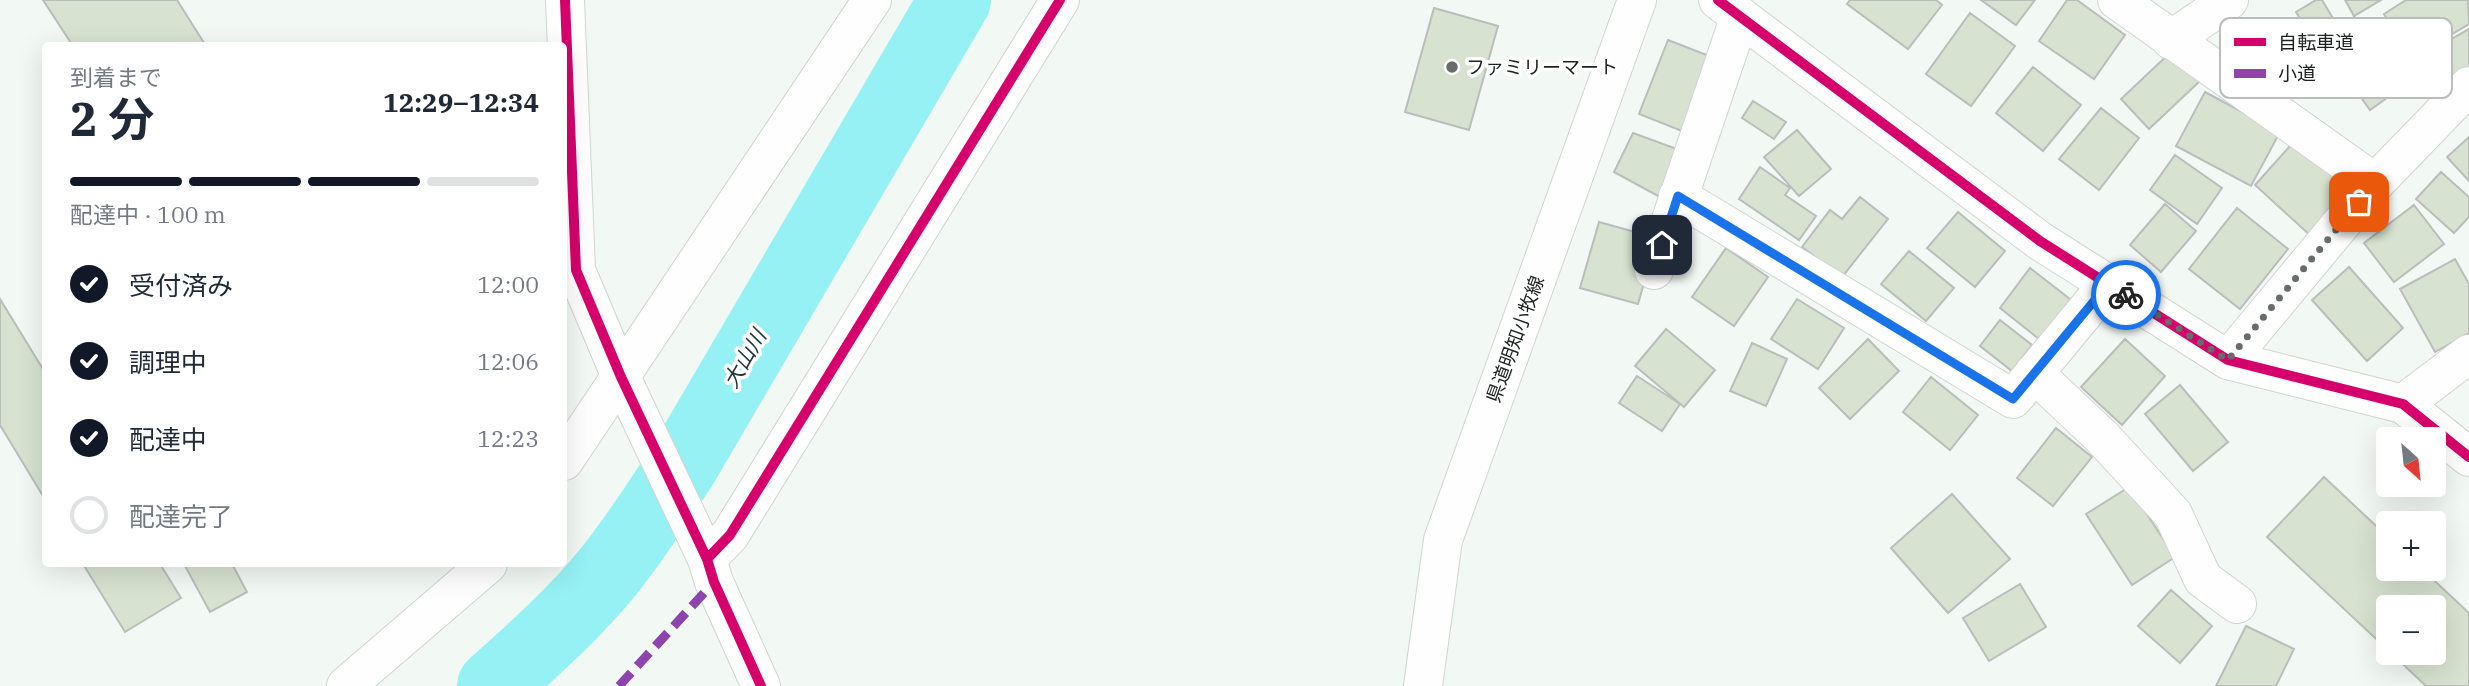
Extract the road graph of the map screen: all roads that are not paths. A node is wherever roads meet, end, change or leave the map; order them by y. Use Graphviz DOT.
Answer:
graph roads {
  1 [pos="565,0"];
  2 [pos="872,0"];
  3 [pos="1060,0"];
  4 [pos="1637,0"];
  5 [pos="2117,0"];
  6 [pos="2230,0"];
  7 [pos="1729,8"];
  8 [pos="2171,40"];
  9 [pos="567,42"];
  10 [pos="567,49"];
  11 [pos="2220,74"];
  12 [pos="2469,86"];
  13 [pos="2254,98"];
  14 [pos="2375,183"];
  15 [pos="1678,196"];
  16 [pos="1654,270"];
  17 [pos="2108,284"];
  18 [pos="2469,354"];
  19 [pos="2228,360"];
  20 [pos="2034,373"];
  21 [pos="621,377"];
  22 [pos="2403,404"];
  23 [pos="567,457"];
  24 [pos="2469,457"];
  25 [pos="707,559"];
  26 [pos="485,567"];
  27 [pos="2237,604"];
  28 [pos="346,686"];
  29 [pos="761,686"];
  30 [pos="1423,686"];
  1 -- 9 [label="street"];
  2 -- 21 [label="street"];
  3 -- 25 [label="street"];
  4 -- 30 [label="street, 県道明知小牧線"];
  5 -- 8 [label="street"];
  6 -- 8 [label="street"];
  7 -- 15 [label="street"];
  7 -- 17 [label="street"];
  8 -- 11 [label="street"];
  10 -- 21 [label="street"];
  12 -- 14 [label="street"];
  13 -- 14 [label="street"];
  14 -- 19 [label="street"];
  15 -- 16 [label="street"];
  15 -- 20 [label="street"];
  17 -- 19 [label="street"];
  17 -- 20 [label="street"];
  18 -- 22 [label="street"];
  19 -- 22 [label="street"];
  20 -- 27 [label="street"];
  21 -- 23 [label="street"];
  21 -- 25 [label="street"];
  22 -- 24 [label="street"];
  25 -- 29 [label="street"];
  26 -- 28 [label="street"];
}
